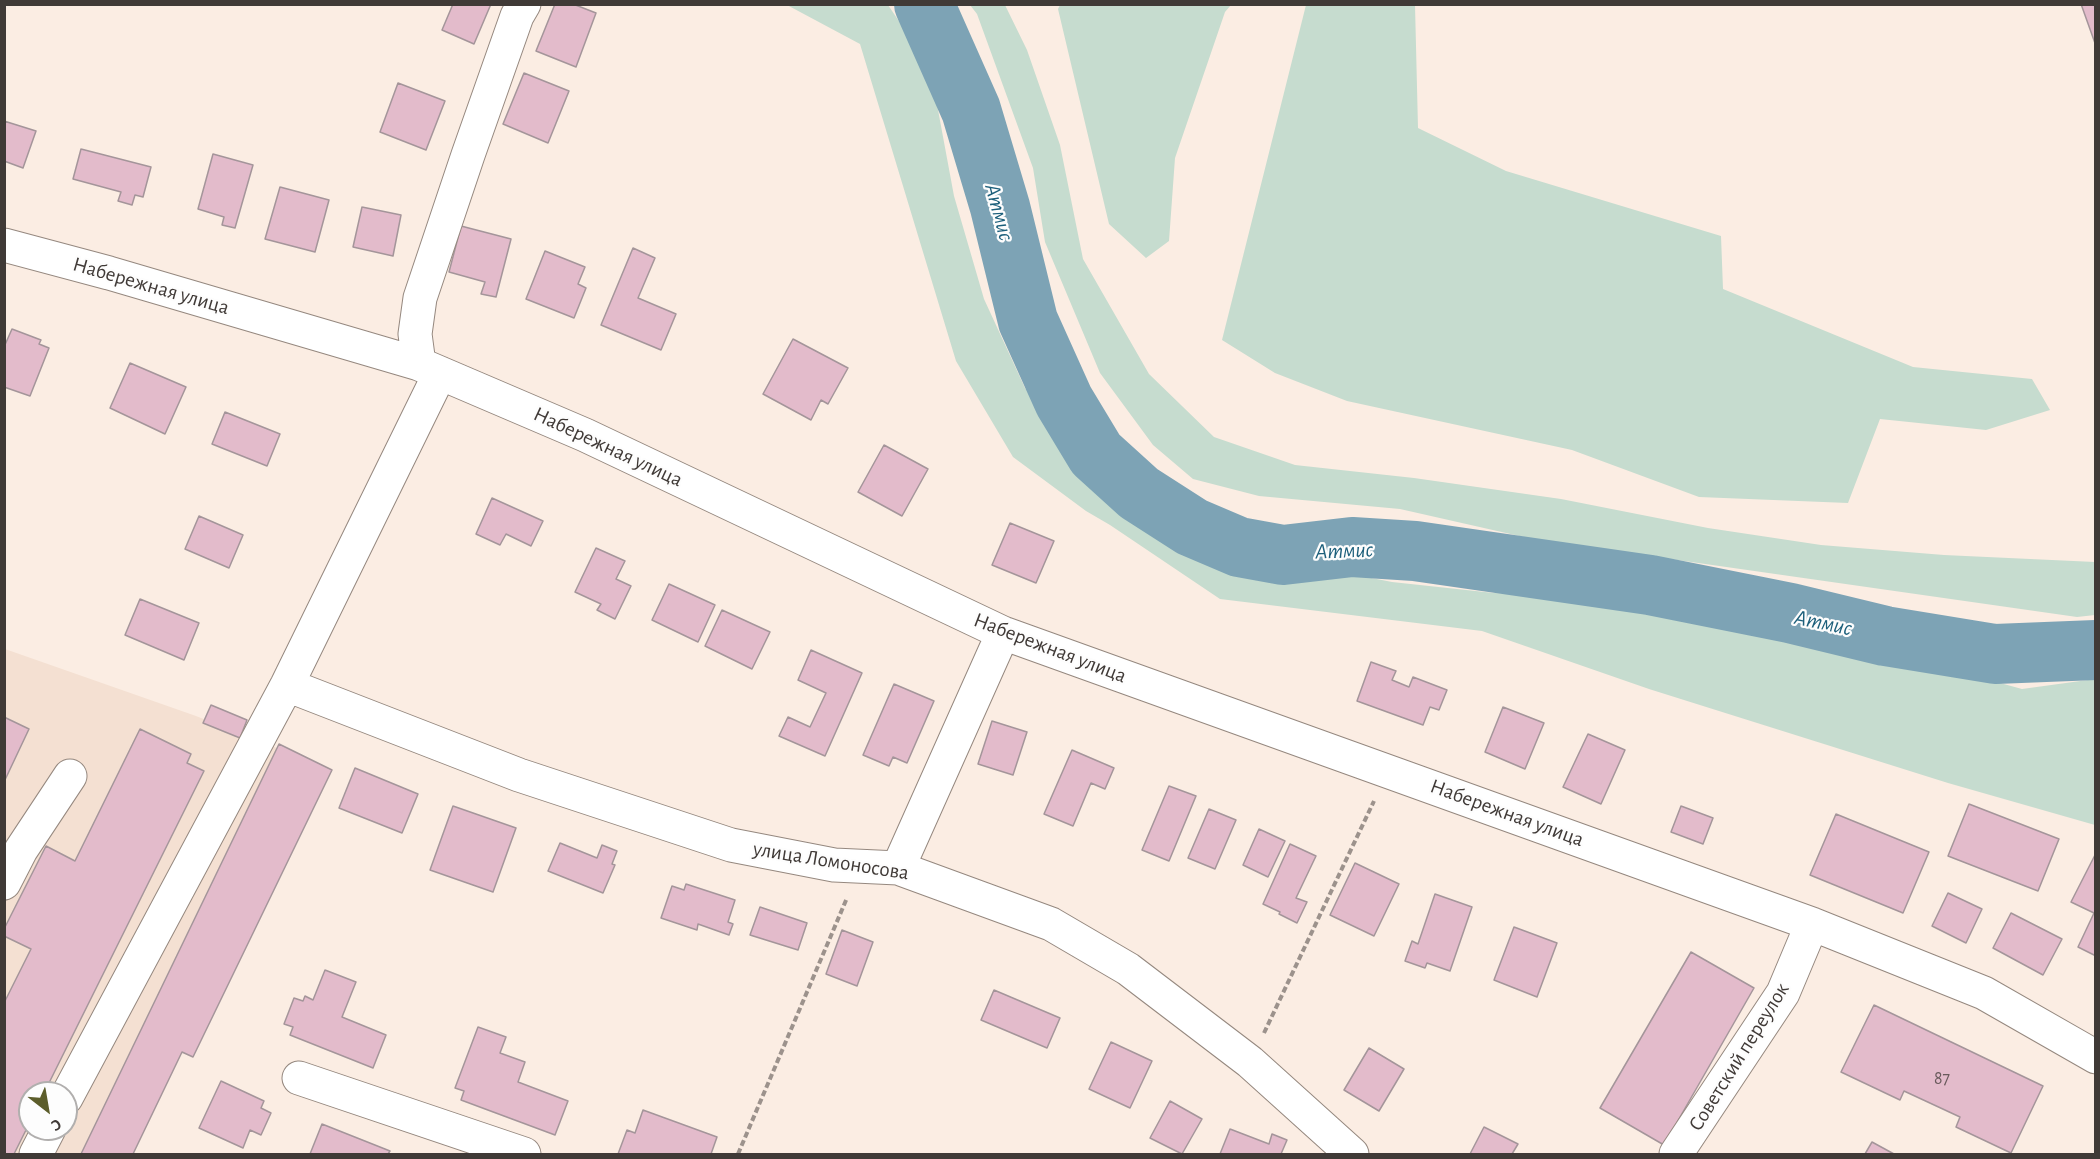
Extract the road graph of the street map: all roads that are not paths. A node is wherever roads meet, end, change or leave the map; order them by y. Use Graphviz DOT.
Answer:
graph roads {
  1 [pos="524,4"];
  2 [pos="4,245"];
  3 [pos="430,369"];
  4 [pos="1003,633"];
  5 [pos="287,685"];
  6 [pos="70,776"];
  7 [pos="898,868"];
  8 [pos="4,883"];
  9 [pos="1812,924"];
  10 [pos="2096,1057"];
  11 [pos="299,1078"];
  12 [pos="75,1081"];
  13 [pos="43,1141"];
  14 [pos="36,1155"];
  15 [pos="524,1155"];
  16 [pos="1352,1155"];
  17 [pos="1676,1155"];
  1 -- 3 [label="street"];
  2 -- 3 [label="street, Набережная улица"];
  3 -- 4 [label="street, Набережная улица"];
  3 -- 5 [label="street"];
  4 -- 7 [label="street"];
  4 -- 9 [label="street, Набережная улица"];
  5 -- 7 [label="street, улица Ломоносова"];
  5 -- 12 [label="street"];
  6 -- 8 [label="street"];
  7 -- 16 [label="street, улица Ломоносова"];
  9 -- 10 [label="street, Набережная улица"];
  9 -- 17 [label="street, Советский переулок"];
  11 -- 15 [label="street"];
  13 -- 14 [label="street"];
}
